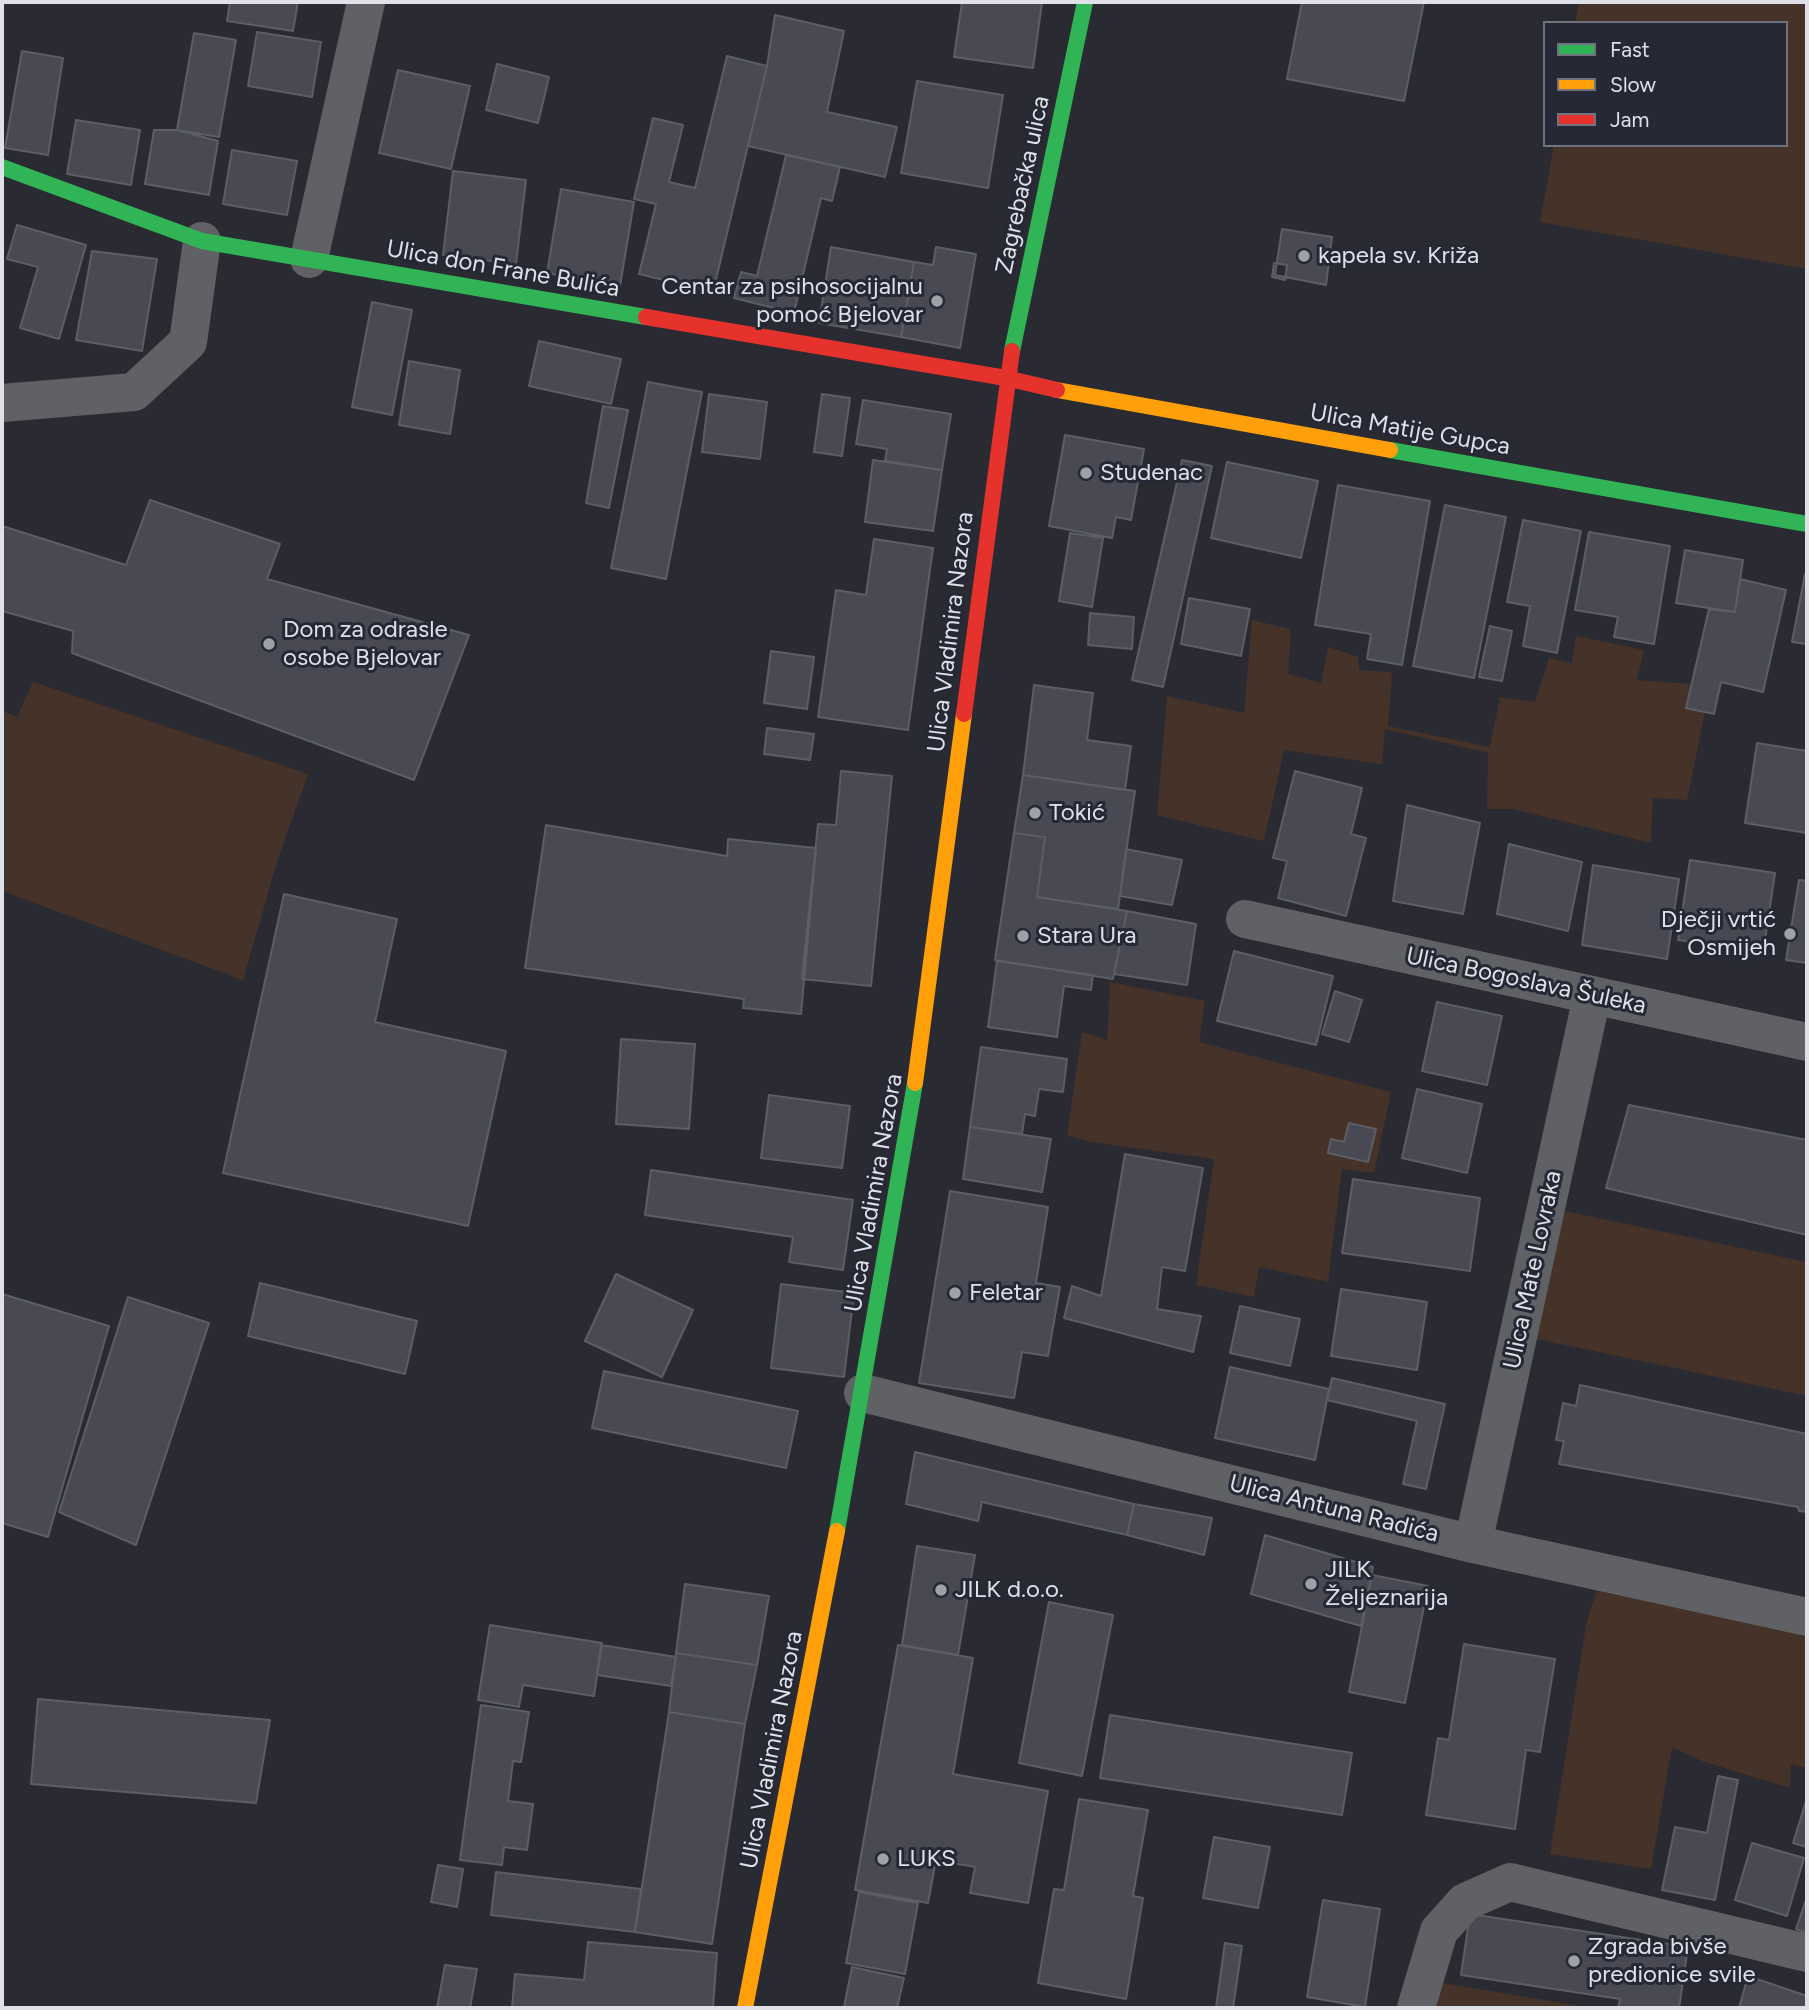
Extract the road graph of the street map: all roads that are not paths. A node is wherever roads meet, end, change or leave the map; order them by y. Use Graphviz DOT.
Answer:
graph roads {
  1 [pos="366,2"];
  2 [pos="1085,2"];
  3 [pos="2,167"];
  4 [pos="202,241"];
  5 [pos="309,259"];
  6 [pos="1006,379"];
  7 [pos="2,403"];
  8 [pos="1807,524"];
  9 [pos="1245,919"];
  10 [pos="1592,996"];
  11 [pos="1807,1042"];
  12 [pos="863,1393"];
  13 [pos="1473,1544"];
  14 [pos="1807,1617"];
  15 [pos="1807,1953"];
  16 [pos="745,2008"];
  17 [pos="1416,2008"];
  1 -- 5 [label="street"];
  2 -- 6 [label="main road, Zagrebačka ulica"];
  3 -- 4 [label="main road, Ulica don Frane Bulića"];
  4 -- 5 [label="main road, Ulica don Frane Bulića"];
  4 -- 7 [label="street"];
  5 -- 6 [label="main road, Ulica don Frane Bulića"];
  6 -- 8 [label="main road, Ulica Matije Gupca"];
  6 -- 12 [label="main road, Ulica Vladimira Nazora"];
  9 -- 10 [label="street, Ulica Bogoslava Šuleka"];
  10 -- 11 [label="street, Ulica Bogoslava Šuleka"];
  10 -- 13 [label="street, Ulica Mate Lovraka"];
  12 -- 13 [label="street, Ulica Antuna Radića"];
  12 -- 16 [label="main road, Ulica Vladimira Nazora"];
  13 -- 14 [label="street, Ulica Antuna Radića"];
  15 -- 17 [label="street"];
}
